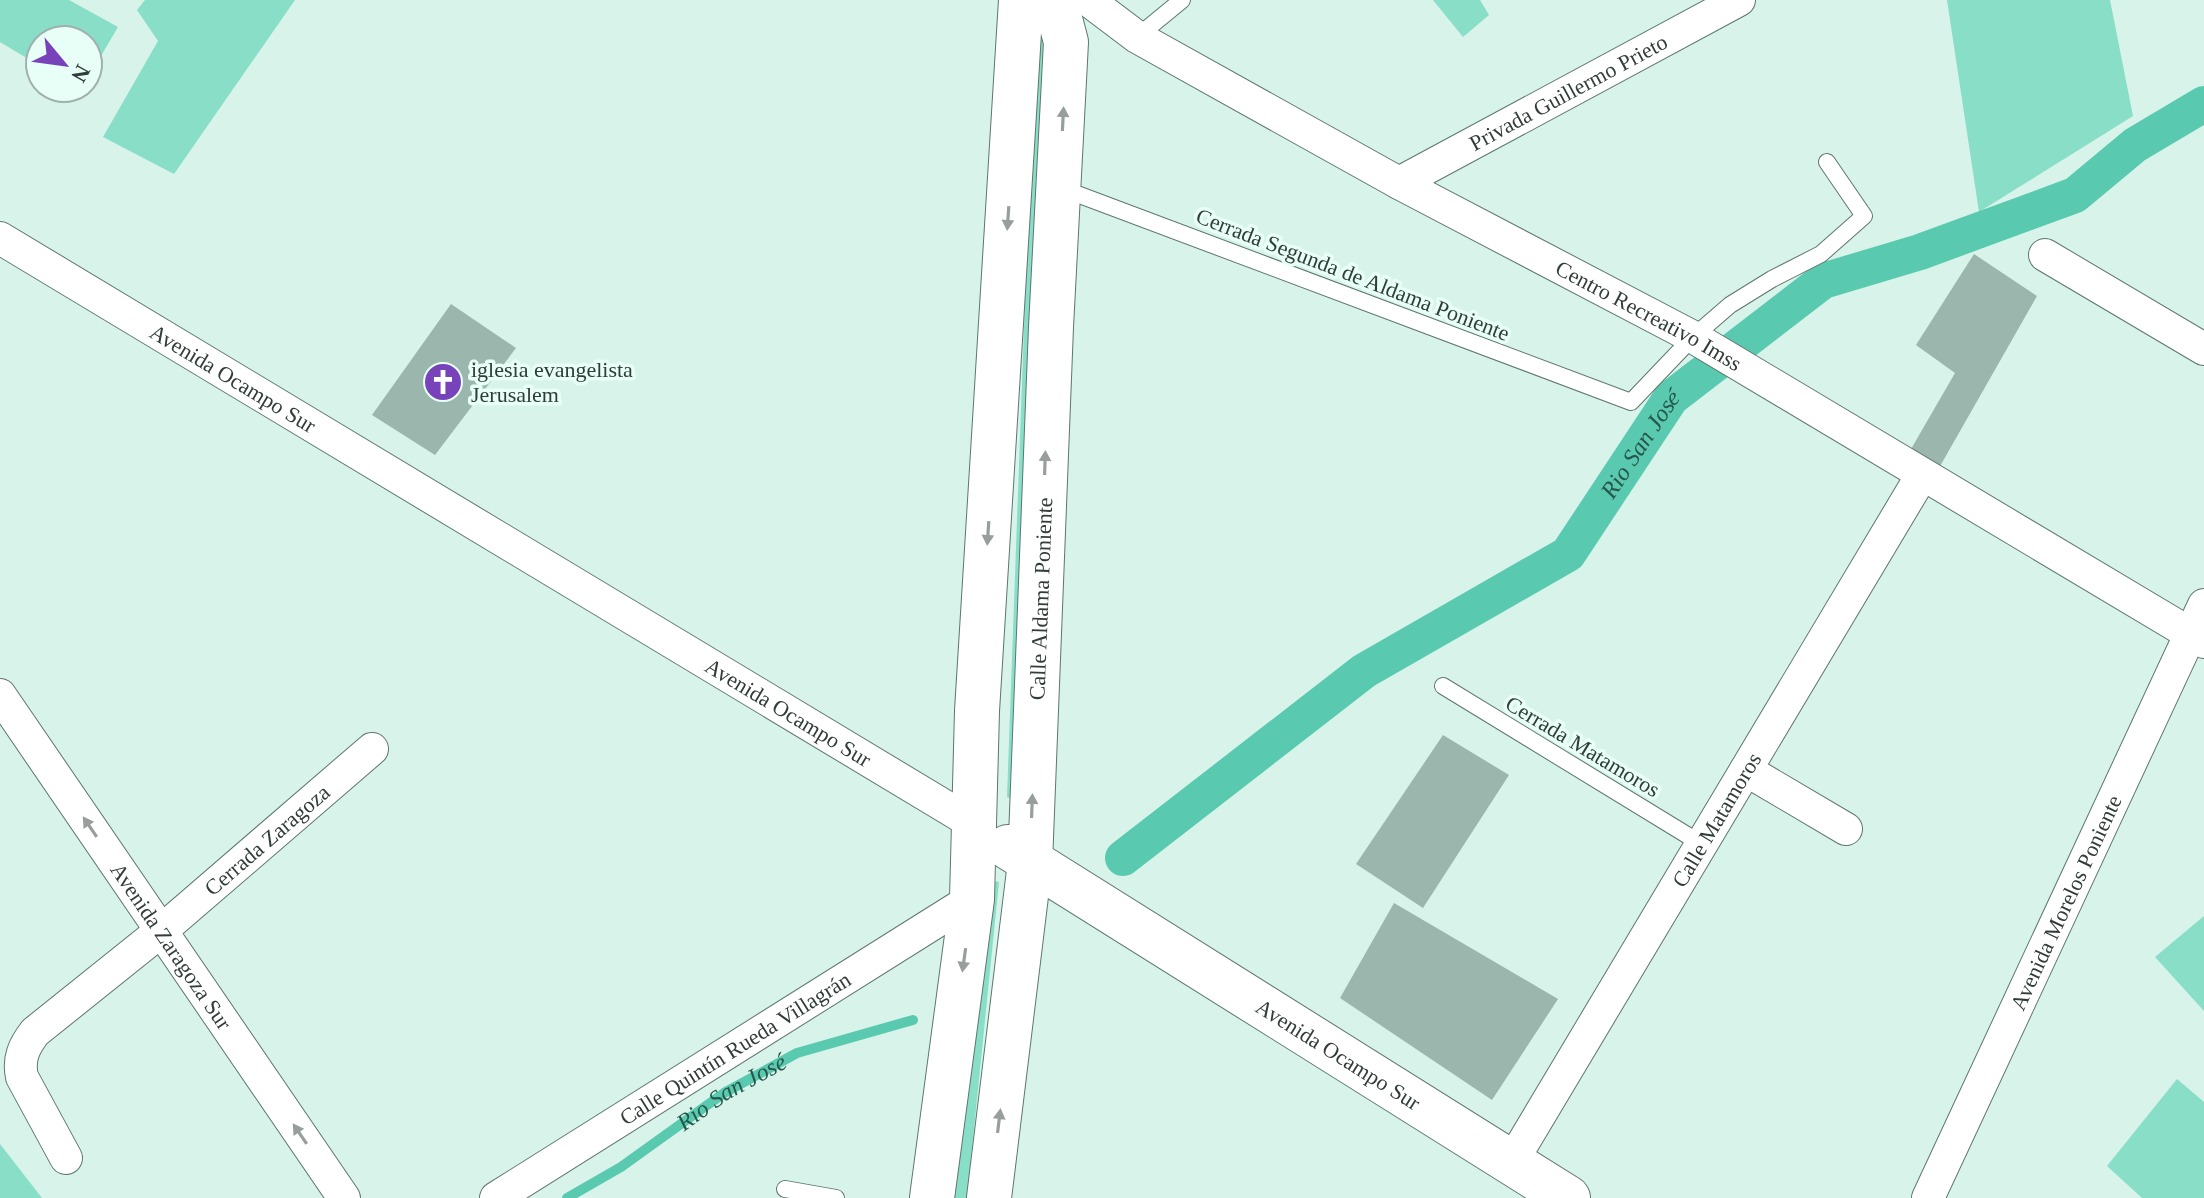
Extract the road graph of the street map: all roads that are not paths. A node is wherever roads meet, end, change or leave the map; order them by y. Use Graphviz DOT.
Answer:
graph roads {
  1 [pos="1021,0"];
  2 [pos="1055,0"];
  3 [pos="1088,0"];
  4 [pos="1182,0"];
  5 [pos="1739,0"];
  6 [pos="1137,37"];
  7 [pos="1827,162"];
  8 [pos="1399,183"];
  9 [pos="1059,188"];
  10 [pos="0,238"];
  11 [pos="2045,255"];
  12 [pos="1700,341"];
  13 [pos="2204,349"];
  14 [pos="1922,475"];
  15 [pos="2200,627"];
  16 [pos="1443,686"];
  17 [pos="0,695"];
  18 [pos="372,749"];
  19 [pos="1746,770"];
  20 [pos="976,825"];
  21 [pos="1846,829"];
  22 [pos="1700,843"];
  23 [pos="1030,863"];
  24 [pos="972,899"];
  25 [pos="161,931"];
  26 [pos="66,1158"];
  27 [pos="1511,1163"];
  28 [pos="785,1189"];
  29 [pos="344,1198"];
  30 [pos="496,1198"];
  31 [pos="836,1198"];
  32 [pos="932,1198"];
  33 [pos="989,1198"];
  34 [pos="1568,1198"];
  35 [pos="1928,1198"];
  1 -- 20 [label="main road, one-way"];
  9 -- 2 [label="main road, Calle Aldama Poniente, one-way"];
  3 -- 6 [label="street, Centro Recreativo Imss"];
  4 -- 6 [label="lane"];
  5 -- 8 [label="street, Privada Guillermo Prieto"];
  6 -- 8 [label="street, Centro Recreativo Imss"];
  7 -- 12 [label="lane"];
  8 -- 12 [label="street, Centro Recreativo Imss"];
  9 -- 12 [label="lane, Cerrada Segunda de Aldama Poniente"];
  23 -- 9 [label="main road, Calle Aldama Poniente, one-way"];
  10 -- 20 [label="street, Avenida Ocampo Sur"];
  11 -- 13 [label="street"];
  12 -- 14 [label="street, Centro Recreativo Imss"];
  14 -- 15 [label="street, Centro Recreativo Imss"];
  14 -- 19 [label="street, Calle Matamoros"];
  15 -- 35 [label="street, Avenida Morelos Poniente"];
  16 -- 22 [label="lane, Cerrada Matamoros"];
  25 -- 17 [label="street, Avenida Zaragoza Sur, one-way"];
  18 -- 25 [label="street, Cerrada Zaragoza"];
  19 -- 21 [label="street"];
  19 -- 22 [label="street, Calle Matamoros"];
  20 -- 23 [label="main road, Avenida Ocampo Sur"];
  20 -- 24 [label="main road"];
  22 -- 27 [label="street, Calle Matamoros"];
  23 -- 27 [label="main road, Avenida Ocampo Sur"];
  33 -- 23 [label="main road, Calle Aldama Poniente, one-way"];
  24 -- 30 [label="street, Calle Quintín Rueda Villagrán"];
  24 -- 32 [label="main road, one-way"];
  25 -- 26 [label="street, Cerrada Zaragoza"];
  29 -- 25 [label="street, Avenida Zaragoza Sur, one-way"];
  27 -- 34 [label="main road, Avenida Ocampo Sur"];
  28 -- 31 [label="lane"];
}
